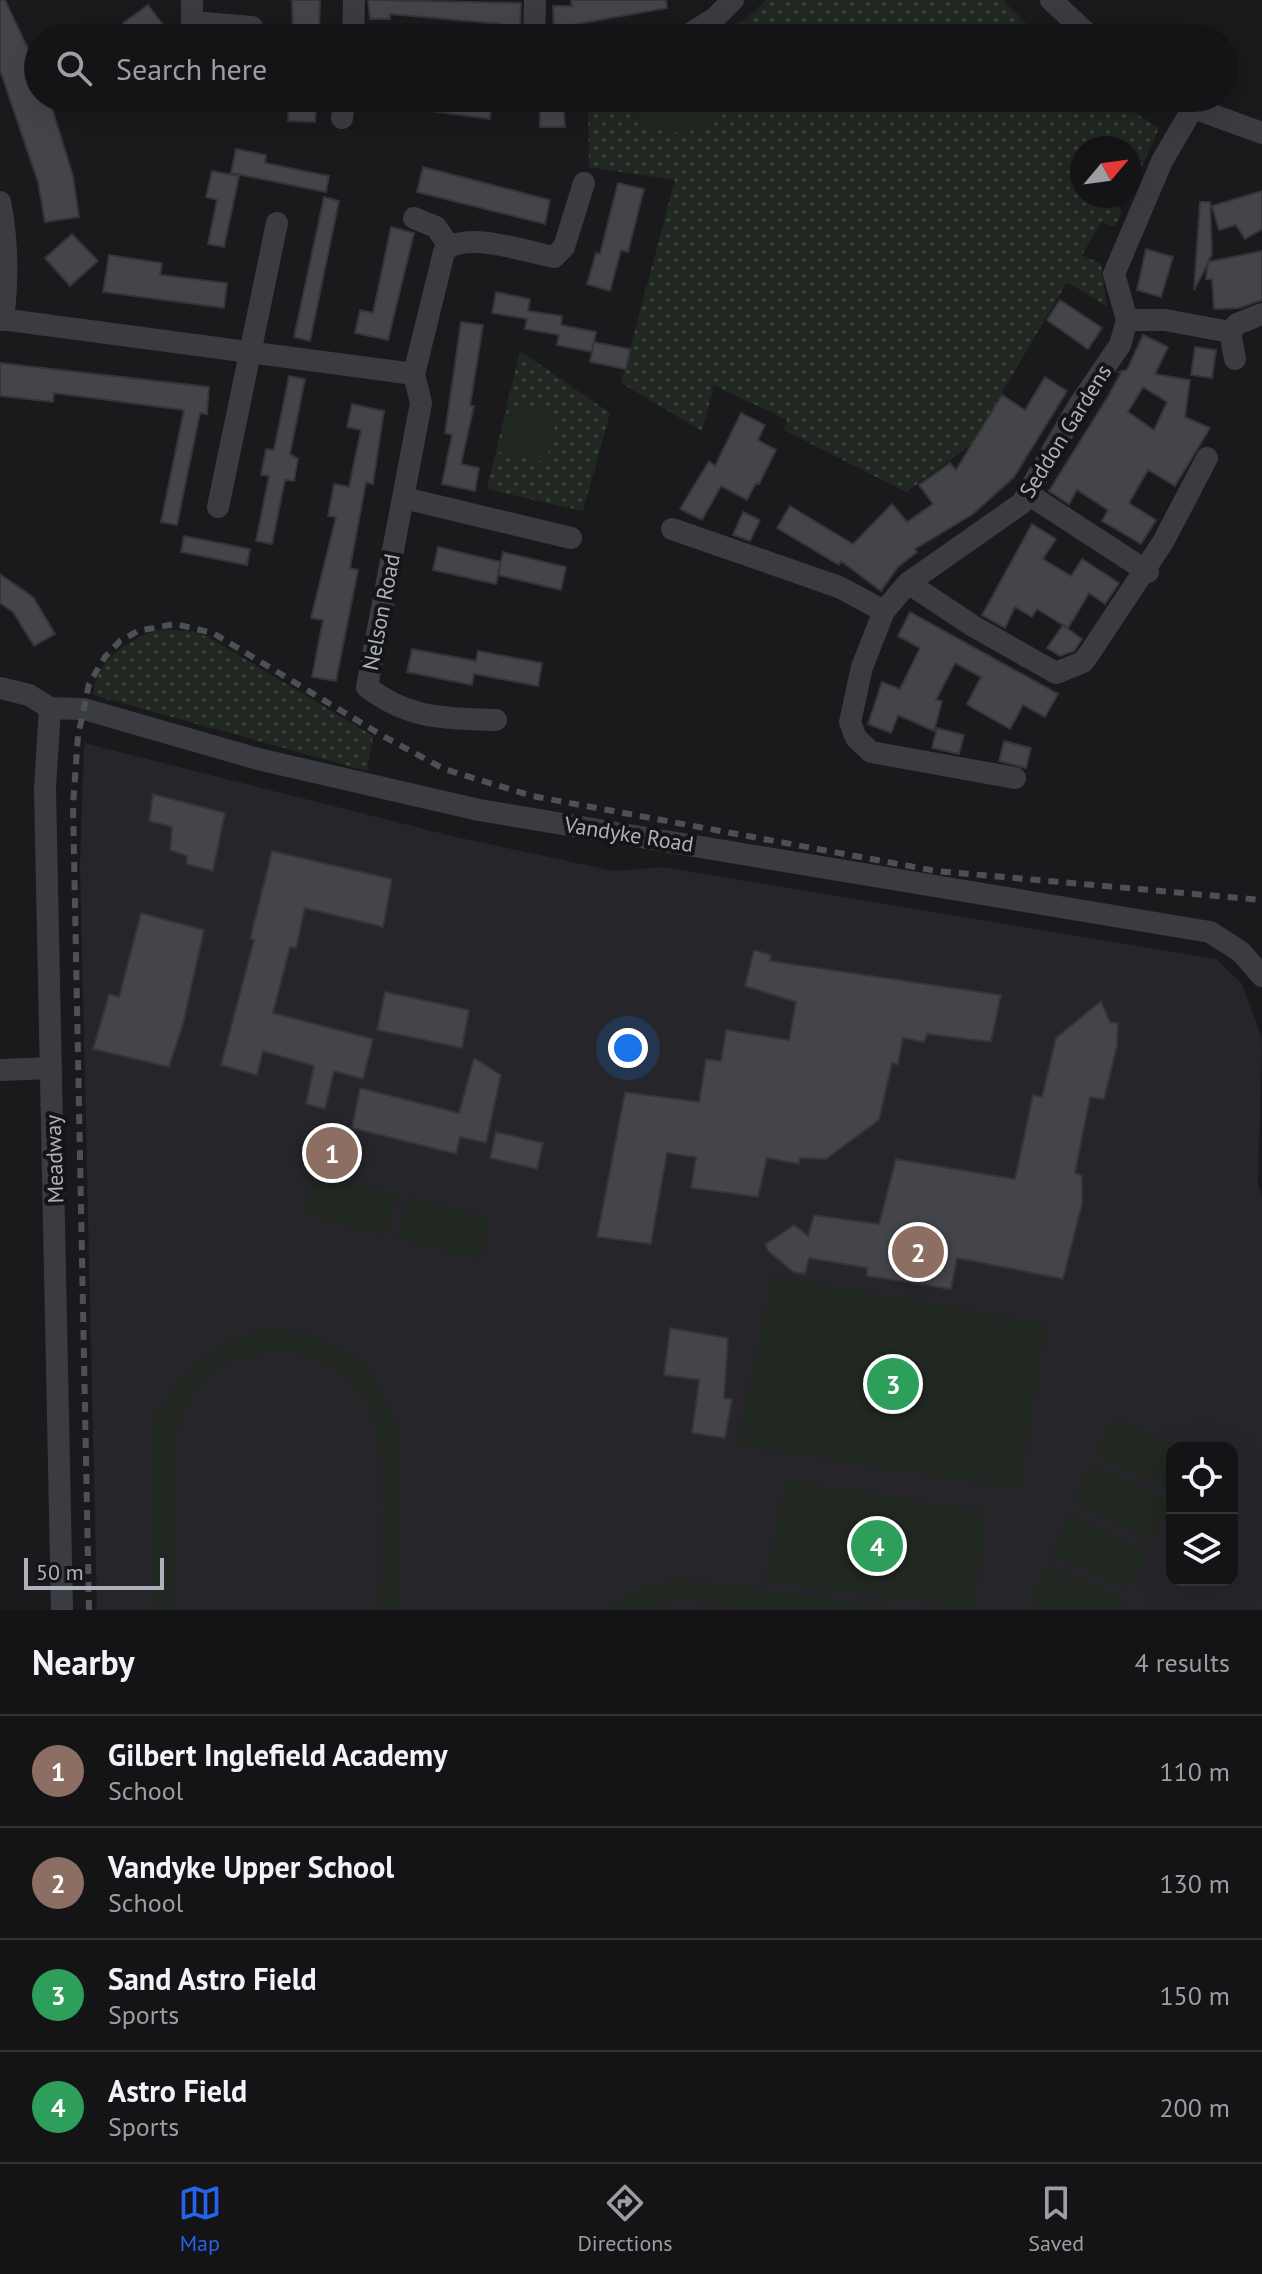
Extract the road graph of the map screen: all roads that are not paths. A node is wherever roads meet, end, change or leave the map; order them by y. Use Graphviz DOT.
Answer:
graph roads {
  1 [pos="354,0"];
  2 [pos="535,0"];
  3 [pos="733,0"];
  4 [pos="1051,0"];
  5 [pos="192,20"];
  6 [pos="226,24"];
  7 [pos="353,24"];
  8 [pos="534,24"];
  9 [pos="705,24"];
  10 [pos="1077,24"];
  11 [pos="1181,112"];
  12 [pos="1208,112"];
  13 [pos="1262,133"];
  14 [pos="584,183"];
  15 [pos="0,202"];
  16 [pos="414,218"];
  17 [pos="277,223"];
  18 [pos="449,246"];
  19 [pos="1262,314"];
  20 [pos="2,320"];
  21 [pos="1127,320"];
  22 [pos="1230,332"];
  23 [pos="249,352"];
  24 [pos="1235,359"];
  25 [pos="414,374"];
  26 [pos="1207,458"];
  27 [pos="1028,494"];
  28 [pos="404,498"];
  29 [pos="218,507"];
  30 [pos="672,529"];
  31 [pos="571,538"];
  32 [pos="1146,571"];
  33 [pos="908,583"];
  34 [pos="884,611"];
  35 [pos="0,688"];
  36 [pos="50,708"];
  37 [pos="496,720"];
  38 [pos="1015,778"];
  39 [pos="1260,969"];
  40 [pos="51,1068"];
  41 [pos="0,1070"];
  42 [pos="62,1610"];
  1 -- 7 [label="street"];
  2 -- 8 [label="street"];
  3 -- 9 [label="street"];
  4 -- 10 [label="street"];
  5 -- 6 [label="street"];
  11 -- 21 [label="street"];
  12 -- 13 [label="street"];
  14 -- 18 [label="street"];
  15 -- 20 [label="street"];
  16 -- 18 [label="street"];
  17 -- 23 [label="street"];
  18 -- 25 [label="street, Nelson Road"];
  19 -- 22 [label="street"];
  20 -- 23 [label="street"];
  21 -- 22 [label="street"];
  21 -- 27 [label="street, Seddon Gardens"];
  22 -- 24 [label="street"];
  23 -- 25 [label="street"];
  23 -- 29 [label="street"];
  25 -- 28 [label="street, Nelson Road"];
  26 -- 32 [label="street"];
  27 -- 32 [label="street"];
  27 -- 33 [label="street, Seddon Gardens"];
  28 -- 31 [label="street"];
  28 -- 37 [label="street, Nelson Road"];
  30 -- 34 [label="street"];
  32 -- 33 [label="street"];
  33 -- 34 [label="street, Seddon Gardens"];
  34 -- 38 [label="street, Seddon Gardens"];
  35 -- 36 [label="street, Vandyke Road"];
  36 -- 39 [label="street, Vandyke Road"];
  36 -- 40 [label="street, Meadway"];
  40 -- 41 [label="street"];
  40 -- 42 [label="street, Meadway"];
}
